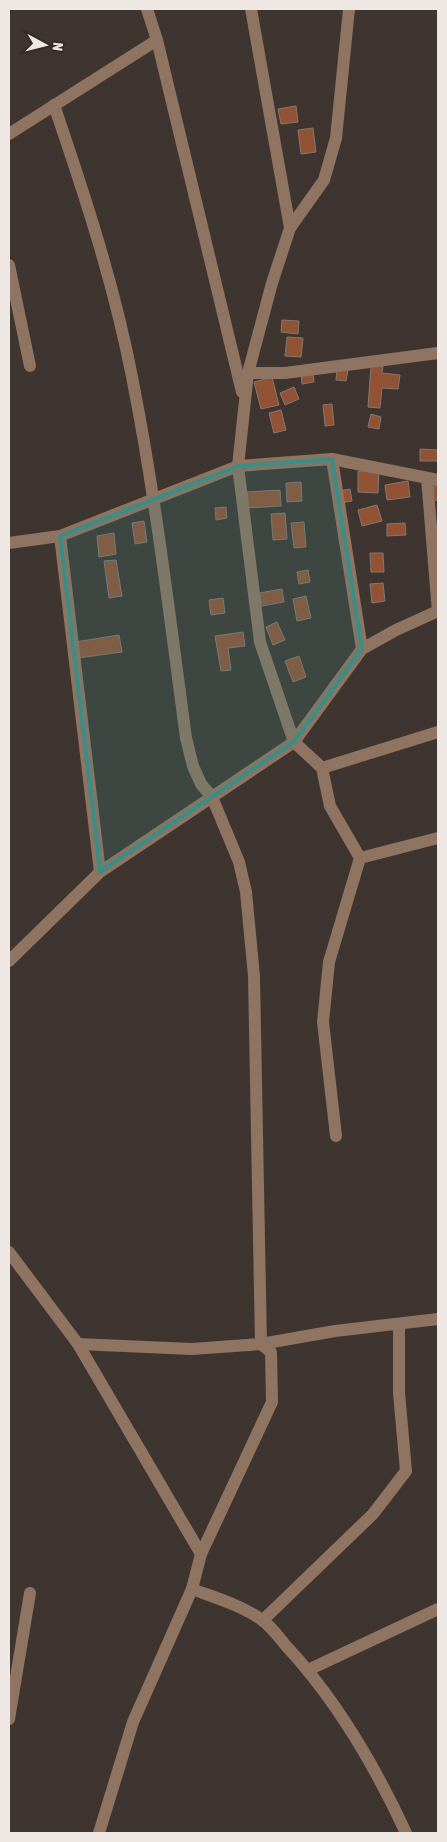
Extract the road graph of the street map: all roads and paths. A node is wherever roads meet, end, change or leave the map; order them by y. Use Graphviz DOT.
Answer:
graph roads {
  1 [pos="147,9"];
  2 [pos="251,9"];
  3 [pos="349,9"];
  4 [pos="158,40"];
  5 [pos="54,105"];
  6 [pos="9,134"];
  7 [pos="290,228"];
  8 [pos="9,266"];
  9 [pos="438,353"];
  10 [pos="30,366"];
  11 [pos="248,374"];
  12 [pos="245,404"];
  13 [pos="332,459"];
  14 [pos="238,466"];
  15 [pos="433,479"];
  16 [pos="154,499"];
  17 [pos="60,536"];
  18 [pos="9,544"];
  19 [pos="438,612"];
  20 [pos="362,649"];
  21 [pos="438,732"];
  22 [pos="294,742"];
  23 [pos="322,768"];
  24 [pos="212,797"];
  25 [pos="438,838"];
  26 [pos="360,858"];
  27 [pos="100,872"];
  28 [pos="9,962"];
  29 [pos="336,1136"];
  30 [pos="9,1252"];
  31 [pos="438,1319"];
  32 [pos="399,1324"];
  33 [pos="78,1344"];
  34 [pos="261,1344"];
  35 [pos="201,1554"];
  36 [pos="192,1589"];
  37 [pos="30,1593"];
  38 [pos="438,1609"];
  39 [pos="263,1620"];
  40 [pos="308,1670"];
  41 [pos="9,1719"];
  42 [pos="99,1833"];
  43 [pos="406,1833"];
  1 -- 4 [label="street"];
  2 -- 7 [label="street"];
  3 -- 7 [label="street"];
  4 -- 5 [label="street"];
  4 -- 12 [label="street"];
  5 -- 6 [label="street"];
  5 -- 16 [label="street"];
  7 -- 11 [label="street"];
  8 -- 10 [label="street"];
  9 -- 11 [label="street"];
  11 -- 12 [label="street"];
  12 -- 14 [label="street"];
  13 -- 14 [label="street"];
  13 -- 15 [label="street"];
  13 -- 20 [label="street"];
  14 -- 16 [label="street"];
  14 -- 22 [label="street"];
  15 -- 19 [label="street"];
  16 -- 17 [label="street"];
  16 -- 24 [label="street"];
  17 -- 18 [label="street"];
  17 -- 27 [label="street"];
  19 -- 20 [label="street"];
  20 -- 22 [label="street"];
  21 -- 23 [label="street"];
  22 -- 23 [label="street"];
  22 -- 24 [label="street"];
  23 -- 26 [label="street"];
  24 -- 27 [label="street"];
  24 -- 34 [label="street"];
  25 -- 26 [label="street"];
  26 -- 29 [label="street"];
  27 -- 28 [label="street"];
  30 -- 33 [label="street"];
  31 -- 32 [label="street"];
  32 -- 34 [label="street"];
  32 -- 39 [label="street"];
  33 -- 34 [label="street"];
  33 -- 35 [label="street"];
  34 -- 35 [label="street"];
  35 -- 36 [label="street"];
  36 -- 39 [label="street"];
  36 -- 42 [label="street"];
  37 -- 41 [label="street"];
  38 -- 40 [label="street"];
  39 -- 40 [label="street"];
  40 -- 43 [label="street"];
}
